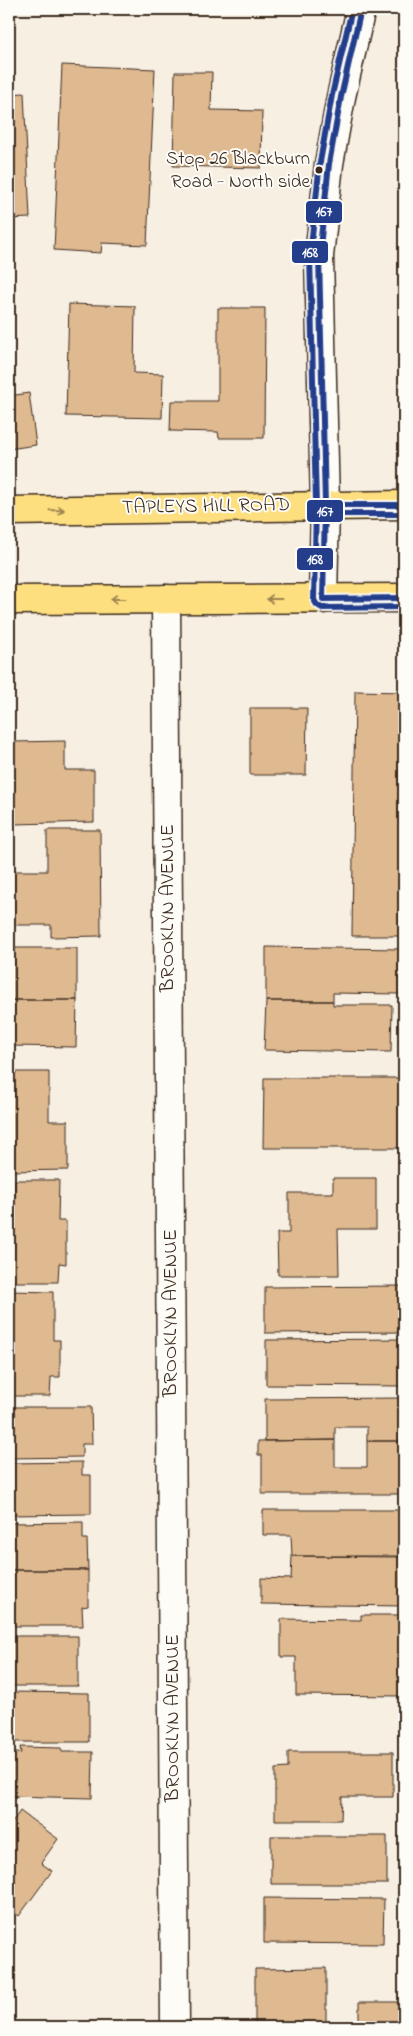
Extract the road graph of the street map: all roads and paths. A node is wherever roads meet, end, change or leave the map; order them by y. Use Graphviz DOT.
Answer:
graph roads {
  1 [pos="361,9"];
  2 [pos="325,505"];
  3 [pos="404,505"];
  4 [pos="9,511"];
  5 [pos="404,598"];
  6 [pos="166,599"];
  7 [pos="323,599"];
  8 [pos="9,600"];
  9 [pos="175,2027"];
  1 -- 2 [label="street"];
  2 -- 3 [label="main road, TAPLEYS HILL ROAD"];
  4 -- 2 [label="main road, TAPLEYS HILL ROAD, one-way"];
  2 -- 7 [label="street"];
  5 -- 7 [label="main road"];
  7 -- 6 [label="main road, one-way"];
  6 -- 8 [label="main road, one-way"];
  6 -- 9 [label="street, BROOKLYN AVENUE"];
}
